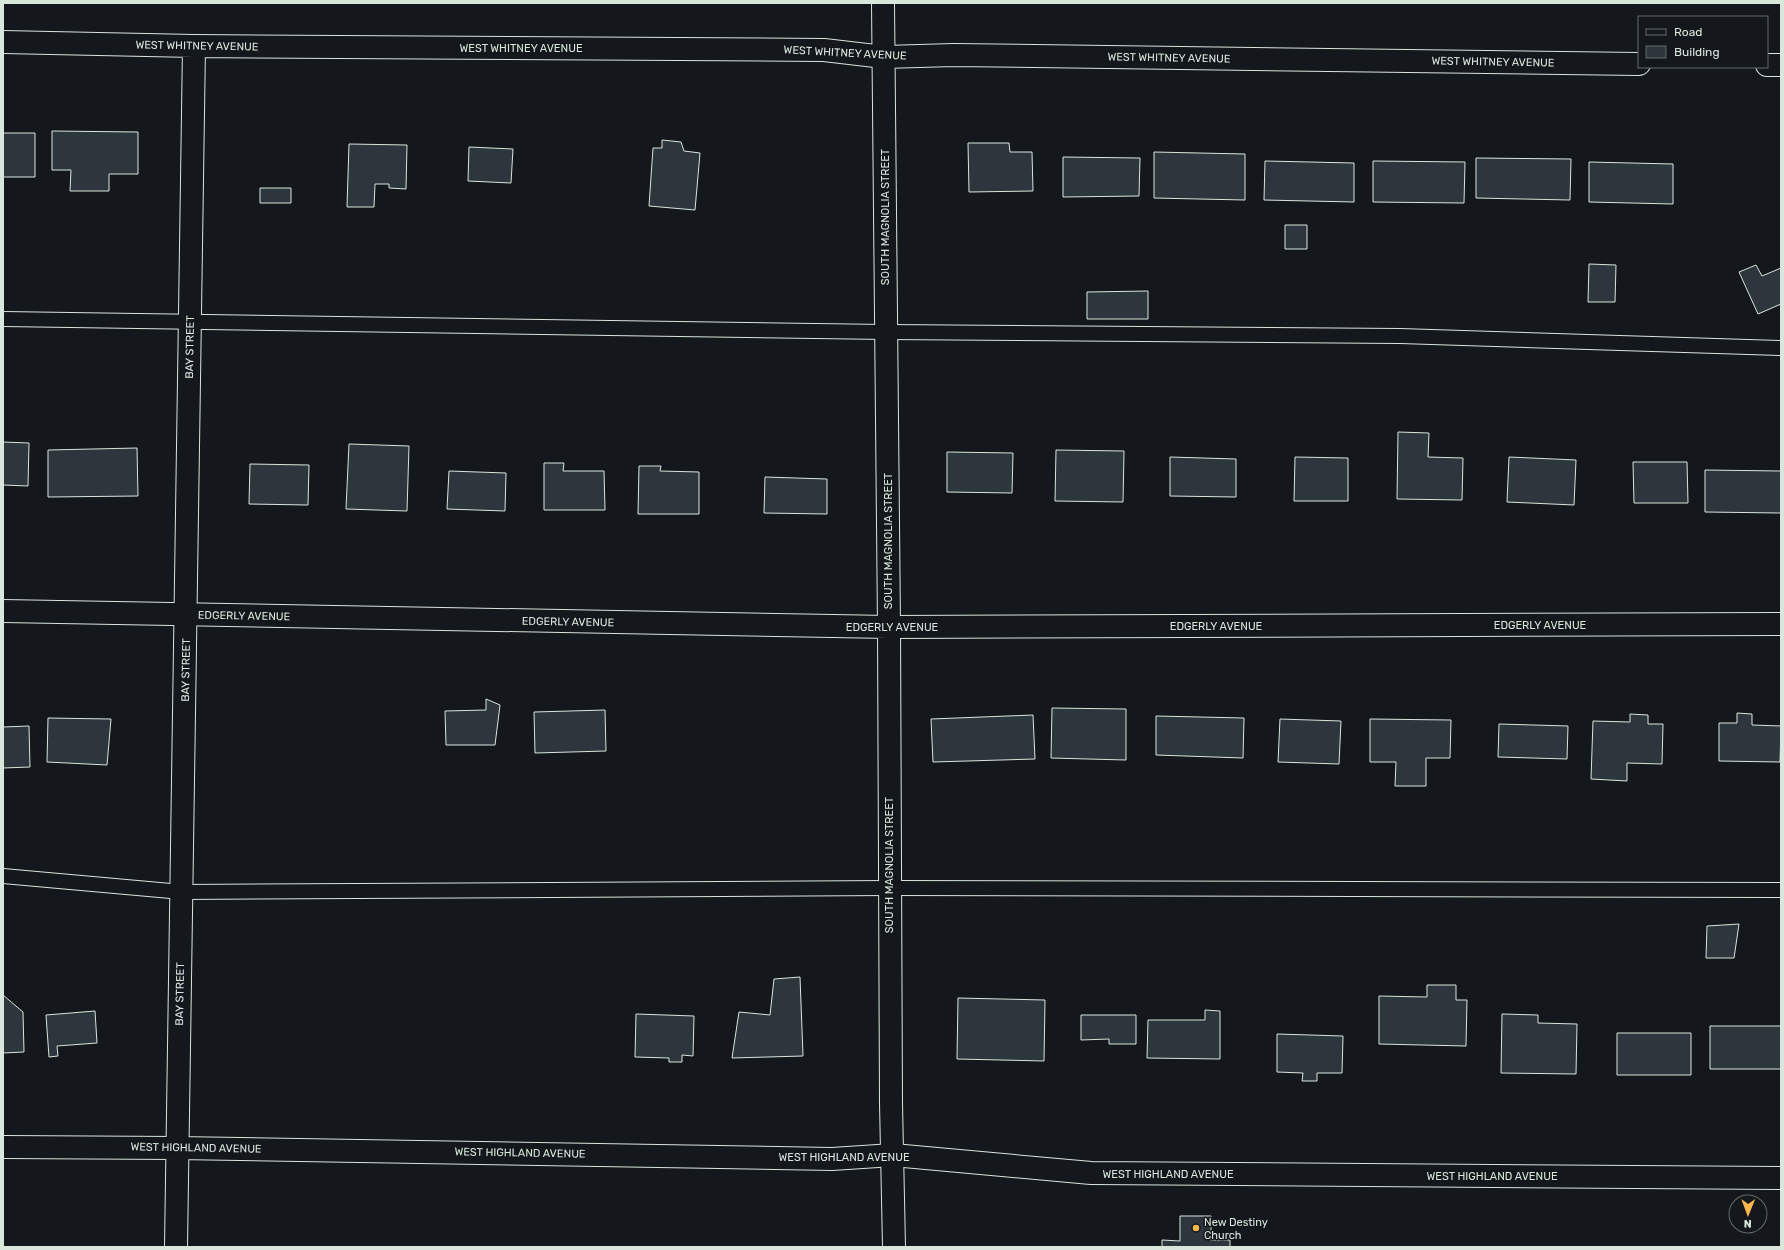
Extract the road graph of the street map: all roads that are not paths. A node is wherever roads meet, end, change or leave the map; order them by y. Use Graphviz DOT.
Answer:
graph roads {
  1 [pos="883,3"];
  2 [pos="3,42"];
  3 [pos="194,46"];
  4 [pos="884,57"];
  5 [pos="1638,64"];
  6 [pos="1768,65"];
  7 [pos="1781,65"];
  8 [pos="3,319"];
  9 [pos="191,322"];
  10 [pos="886,332"];
  11 [pos="1781,348"];
  12 [pos="3,611"];
  13 [pos="187,615"];
  14 [pos="1781,624"];
  15 [pos="889,627"];
  16 [pos="3,876"];
  17 [pos="889,888"];
  18 [pos="1781,890"];
  19 [pos="182,892"];
  20 [pos="3,1147"];
  21 [pos="177,1148"];
  22 [pos="893,1155"];
  23 [pos="1781,1178"];
  24 [pos="176,1247"];
  25 [pos="894,1247"];
  1 -- 4 [label="street, SOUTH MAGNOLIA STREET"];
  2 -- 3 [label="street, WEST WHITNEY AVENUE"];
  3 -- 4 [label="street, WEST WHITNEY AVENUE"];
  3 -- 9 [label="street, BAY STREET"];
  4 -- 5 [label="street, WEST WHITNEY AVENUE"];
  4 -- 10 [label="street, SOUTH MAGNOLIA STREET"];
  6 -- 7 [label="street"];
  8 -- 9 [label="lane"];
  9 -- 10 [label="lane"];
  9 -- 13 [label="street, BAY STREET"];
  10 -- 11 [label="lane"];
  10 -- 15 [label="street, SOUTH MAGNOLIA STREET"];
  12 -- 13 [label="street, EDGERLY AVENUE"];
  13 -- 15 [label="street, EDGERLY AVENUE"];
  13 -- 19 [label="street, BAY STREET"];
  14 -- 15 [label="street, EDGERLY AVENUE"];
  15 -- 17 [label="street, SOUTH MAGNOLIA STREET"];
  16 -- 19 [label="lane"];
  17 -- 18 [label="lane"];
  17 -- 19 [label="lane"];
  17 -- 22 [label="street, SOUTH MAGNOLIA STREET"];
  19 -- 21 [label="street, BAY STREET"];
  20 -- 21 [label="street, WEST HIGHLAND AVENUE"];
  21 -- 22 [label="street, WEST HIGHLAND AVENUE"];
  21 -- 24 [label="street, BAY STREET"];
  22 -- 23 [label="street, WEST HIGHLAND AVENUE"];
  22 -- 25 [label="street, SOUTH MAGNOLIA STREET"];
}
